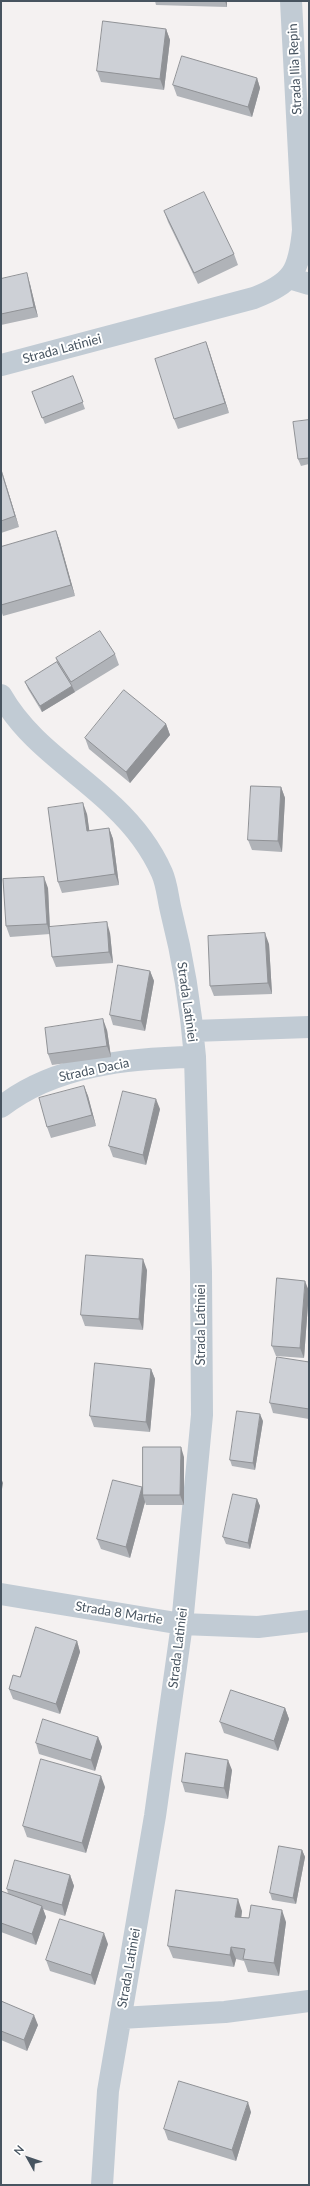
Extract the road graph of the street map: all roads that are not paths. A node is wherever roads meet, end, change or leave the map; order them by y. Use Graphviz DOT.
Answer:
graph roads {
  1 [pos="291,1"];
  2 [pos="299,281"];
  3 [pos="124,333"];
  4 [pos="1,365"];
  5 [pos="1,695"];
  6 [pos="309,1027"];
  7 [pos="193,1031"];
  8 [pos="195,1057"];
  9 [pos="1,1107"];
  10 [pos="1,1594"];
  11 [pos="309,1621"];
  12 [pos="182,1624"];
  13 [pos="309,2001"];
  14 [pos="121,2018"];
  15 [pos="102,2185"];
  1 -- 2 [label="street, Strada Ilia Repin"];
  2 -- 3 [label="street, Strada Ilia Repin"];
  3 -- 4 [label="street, Strada Latiniei"];
  5 -- 7 [label="street, Strada Latiniei"];
  6 -- 7 [label="street"];
  7 -- 8 [label="street, Strada Latiniei"];
  8 -- 9 [label="street, Strada Dacia"];
  8 -- 12 [label="street, Strada Latiniei"];
  10 -- 12 [label="street, Strada 8 Martie"];
  11 -- 12 [label="street, Strada 8 Martie"];
  12 -- 14 [label="street, Strada Latiniei"];
  13 -- 14 [label="street, Strada Latiniei"];
  14 -- 15 [label="street, Strada Latiniei"];
}
